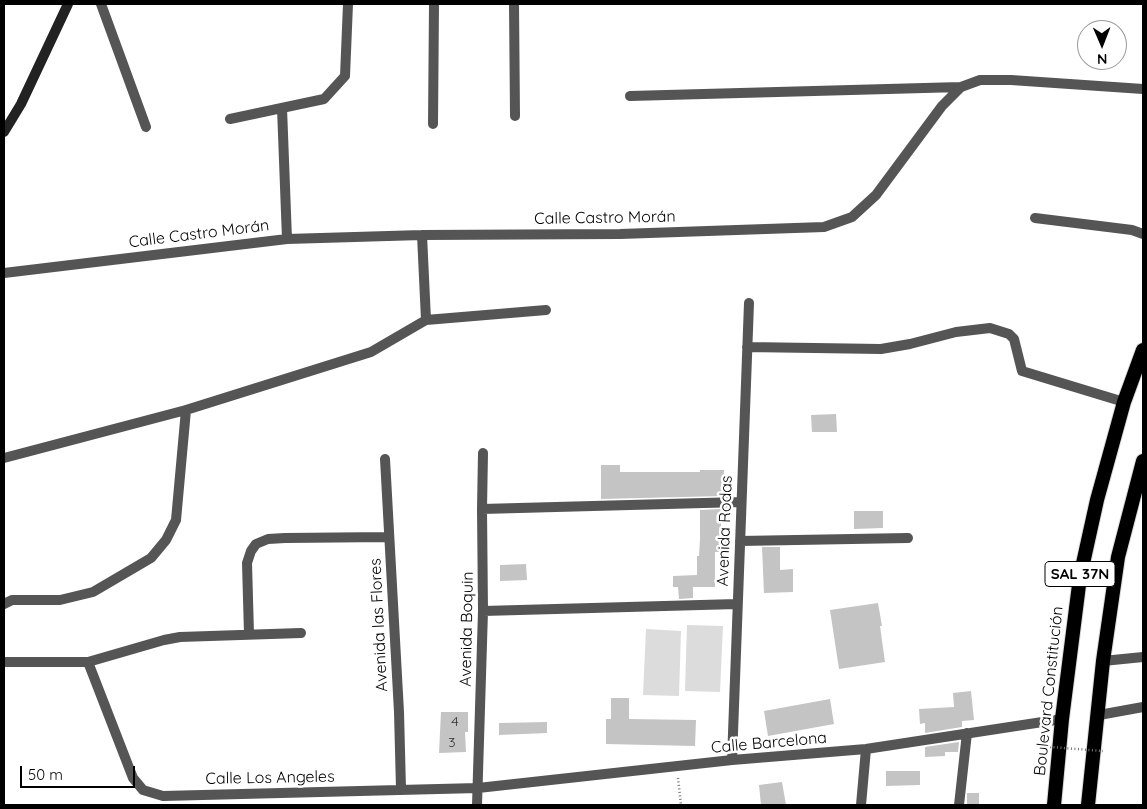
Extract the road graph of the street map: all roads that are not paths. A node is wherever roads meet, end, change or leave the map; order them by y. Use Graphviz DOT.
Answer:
graph roads {
  1 [pos="68,4"];
  2 [pos="101,4"];
  3 [pos="348,4"];
  4 [pos="434,4"];
  5 [pos="514,4"];
  6 [pos="960,87"];
  7 [pos="1143,89"];
  8 [pos="630,96"];
  9 [pos="282,108"];
  10 [pos="515,116"];
  11 [pos="230,119"];
  12 [pos="433,124"];
  13 [pos="146,127"];
  14 [pos="4,132"];
  15 [pos="1035,218"];
  16 [pos="1143,234"];
  17 [pos="422,236"];
  18 [pos="287,239"];
  19 [pos="4,273"];
  20 [pos="749,303"];
  21 [pos="546,310"];
  22 [pos="426,320"];
  23 [pos="747,347"];
  24 [pos="1143,350"];
  25 [pos="1124,402"];
  26 [pos="186,410"];
  27 [pos="483,453"];
  28 [pos="4,458"];
  29 [pos="385,459"];
  30 [pos="1143,461"];
  31 [pos="741,502"];
  32 [pos="482,509"];
  33 [pos="389,537"];
  34 [pos="908,538"];
  35 [pos="740,541"];
  36 [pos="4,604"];
  37 [pos="738,604"];
  38 [pos="483,611"];
  39 [pos="301,633"];
  40 [pos="248,634"];
  41 [pos="1143,657"];
  42 [pos="1103,661"];
  43 [pos="4,662"];
  44 [pos="88,662"];
  45 [pos="1143,708"];
  46 [pos="1099,715"];
  47 [pos="1062,719"];
  48 [pos="967,734"];
  49 [pos="866,749"];
  50 [pos="732,760"];
  51 [pos="478,788"];
  52 [pos="401,790"];
  53 [pos="477,805"];
  54 [pos="861,805"];
  55 [pos="959,805"];
  56 [pos="1054,805"];
  57 [pos="1088,805"];
  1 -- 14 [label="main road"];
  2 -- 13 [label="street"];
  3 -- 9 [label="street"];
  4 -- 12 [label="street"];
  5 -- 10 [label="street"];
  6 -- 7 [label="street"];
  6 -- 8 [label="street"];
  6 -- 17 [label="street, Calle Castro Morán"];
  9 -- 11 [label="street"];
  9 -- 18 [label="street"];
  15 -- 16 [label="street"];
  17 -- 18 [label="street, Calle Castro Morán"];
  17 -- 22 [label="street"];
  18 -- 19 [label="street, Calle Castro Morán"];
  20 -- 23 [label="street, Avenida Rodas"];
  21 -- 22 [label="street"];
  22 -- 26 [label="street"];
  23 -- 25 [label="street"];
  23 -- 31 [label="street, Avenida Rodas"];
  24 -- 25 [label="highway, Boulevard Constitución / SAL 37N"];
  25 -- 47 [label="highway, Boulevard Constitución / SAL 37N"];
  26 -- 28 [label="street"];
  26 -- 36 [label="street"];
  27 -- 32 [label="street, Avenida Boquin"];
  29 -- 33 [label="street, Avenida las Flores"];
  30 -- 42 [label="highway, SAL 37N"];
  31 -- 32 [label="street"];
  31 -- 35 [label="street, Avenida Rodas"];
  32 -- 38 [label="street, Avenida Boquin"];
  33 -- 40 [label="street"];
  33 -- 52 [label="street, Avenida las Flores"];
  34 -- 35 [label="street"];
  35 -- 37 [label="street, Avenida Rodas"];
  37 -- 38 [label="street"];
  37 -- 50 [label="street, Avenida Rodas"];
  38 -- 51 [label="street, Avenida Boquin"];
  39 -- 40 [label="street"];
  40 -- 44 [label="street"];
  41 -- 42 [label="street"];
  42 -- 46 [label="highway, SAL 37N"];
  43 -- 44 [label="street"];
  44 -- 52 [label="street, Calle Los Angeles"];
  45 -- 46 [label="street"];
  46 -- 57 [label="highway, SAL 37N"];
  47 -- 48 [label="street, Calle Barcelona"];
  47 -- 56 [label="highway, Boulevard Constitución / SAL 37N"];
  48 -- 49 [label="street, Calle Barcelona"];
  48 -- 55 [label="street"];
  49 -- 50 [label="street, Calle Barcelona"];
  49 -- 54 [label="street"];
  50 -- 51 [label="street, Calle Barcelona"];
  51 -- 52 [label="street, Calle Los Angeles"];
  51 -- 53 [label="street, Avenida Boquin"];
}
